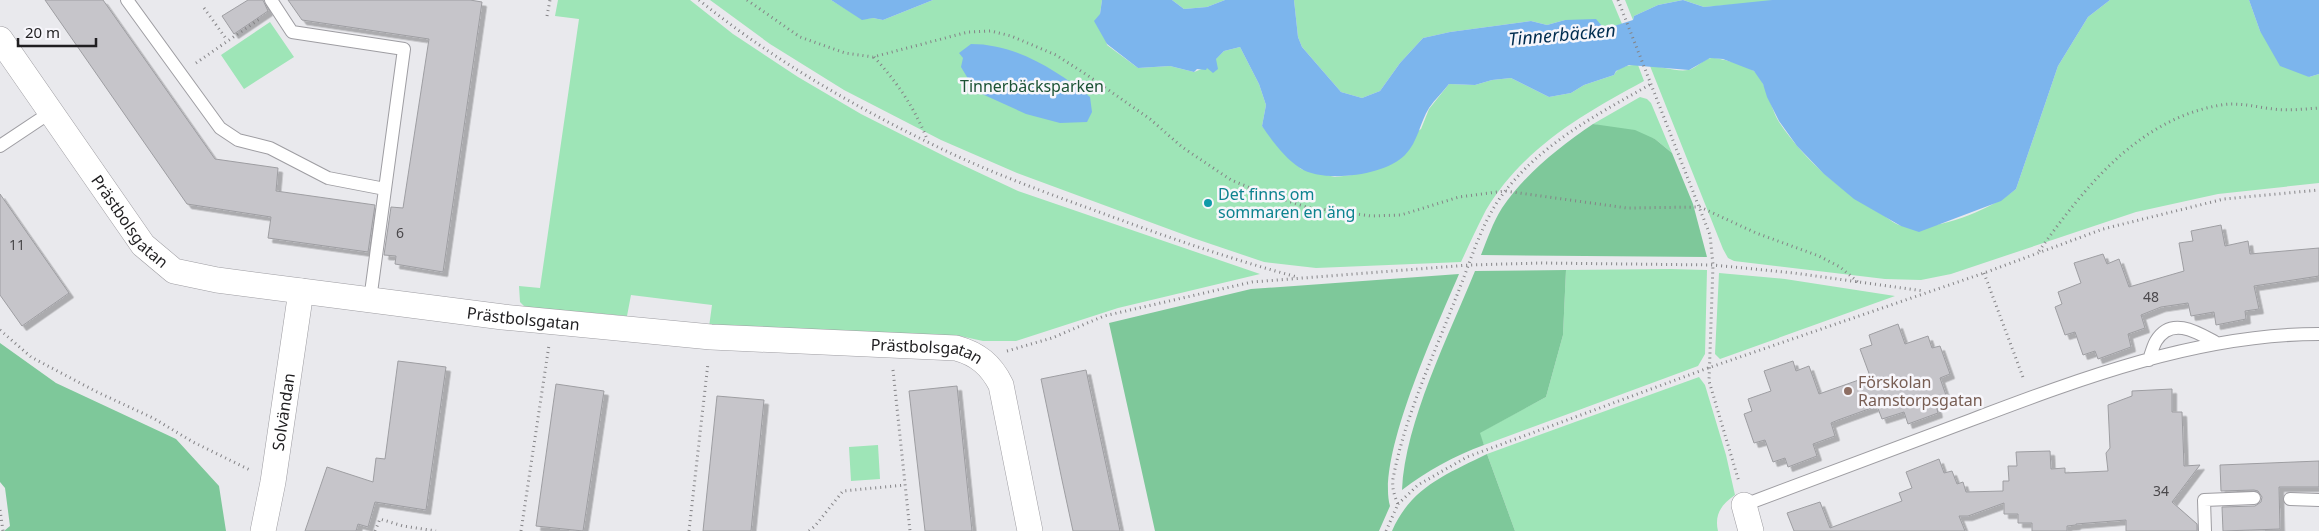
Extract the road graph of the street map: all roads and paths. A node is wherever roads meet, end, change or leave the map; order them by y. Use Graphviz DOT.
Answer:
graph roads {
  1 [pos="127,0"];
  2 [pos="550,0"];
  3 [pos="699,0"];
  4 [pos="746,0"];
  5 [pos="1618,0"];
  6 [pos="273,4"];
  7 [pos="204,8"];
  8 [pos="547,16"];
  9 [pos="0,39"];
  10 [pos="227,40"];
  11 [pos="873,57"];
  12 [pos="182,74"];
  13 [pos="1651,84"];
  14 [pos="2319,108"];
  15 [pos="50,112"];
  16 [pos="928,141"];
  17 [pos="0,146"];
  18 [pos="386,189"];
  19 [pos="2319,190"];
  20 [pos="1505,191"];
  21 [pos="1700,206"];
  22 [pos="2039,252"];
  23 [pos="1469,265"];
  24 [pos="1713,265"];
  25 [pos="1984,273"];
  26 [pos="1300,278"];
  27 [pos="1859,283"];
  28 [pos="301,291"];
  29 [pos="1925,292"];
  30 [pos="370,300"];
  31 [pos="553,322"];
  32 [pos="0,330"];
  33 [pos="2319,334"];
  34 [pos="711,337"];
  35 [pos="2215,342"];
  36 [pos="890,346"];
  37 [pos="977,356"];
  38 [pos="2149,360"];
  39 [pos="1708,368"];
  40 [pos="2031,397"];
  41 [pos="273,482"];
  42 [pos="905,485"];
  43 [pos="2254,498"];
  44 [pos="2290,499"];
  45 [pos="2319,500"];
  46 [pos="1398,504"];
  47 [pos="1744,505"];
  48 [pos="0,510"];
  49 [pos="3,531"];
  50 [pos="263,531"];
  51 [pos="375,531"];
  52 [pos="436,531"];
  53 [pos="521,531"];
  54 [pos="689,531"];
  55 [pos="809,531"];
  56 [pos="910,531"];
  57 [pos="1030,531"];
  58 [pos="1386,531"];
  59 [pos="1751,531"];
  60 [pos="2206,531"];
  1 -- 12 [label="lane"];
  2 -- 8 [label="path"];
  3 -- 16 [label="path"];
  4 -- 11 [label="path"];
  5 -- 13 [label="path"];
  6 -- 10 [label="path"];
  6 -- 18 [label="lane"];
  7 -- 10 [label="path"];
  9 -- 15 [label="street, Prästbolsgatan"];
  10 -- 12 [label="path"];
  11 -- 16 [label="path"];
  11 -- 20 [label="path"];
  12 -- 18 [label="lane"];
  13 -- 20 [label="path"];
  13 -- 21 [label="path"];
  14 -- 22 [label="path"];
  15 -- 17 [label="lane"];
  15 -- 28 [label="street, Prästbolsgatan"];
  16 -- 26 [label="path"];
  18 -- 30 [label="lane"];
  19 -- 22 [label="path"];
  20 -- 21 [label="path"];
  20 -- 23 [label="path"];
  21 -- 24 [label="path"];
  21 -- 27 [label="path"];
  22 -- 25 [label="path"];
  23 -- 24 [label="path"];
  23 -- 26 [label="path"];
  23 -- 46 [label="path"];
  24 -- 27 [label="path"];
  24 -- 39 [label="path"];
  25 -- 29 [label="path"];
  25 -- 40 [label="path"];
  26 -- 37 [label="path"];
  27 -- 29 [label="path"];
  28 -- 30 [label="street, Prästbolsgatan"];
  28 -- 41 [label="street, Solvändan"];
  29 -- 39 [label="path"];
  30 -- 31 [label="street, Prästbolsgatan"];
  31 -- 34 [label="street, Prästbolsgatan"];
  31 -- 53 [label="path"];
  32 -- 41 [label="path"];
  33 -- 35 [label="lane"];
  34 -- 36 [label="street, Prästbolsgatan"];
  34 -- 54 [label="path"];
  35 -- 38 [label="lane"];
  35 -- 38 [label="lane"];
  36 -- 37 [label="street, Prästbolsgatan"];
  36 -- 42 [label="path"];
  37 -- 57 [label="street, Prästbolsgatan"];
  38 -- 40 [label="lane"];
  39 -- 46 [label="path"];
  39 -- 47 [label="path"];
  40 -- 47 [label="lane"];
  41 -- 50 [label="street, Solvändan"];
  42 -- 55 [label="path"];
  42 -- 56 [label="path"];
  43 -- 60 [label="lane"];
  44 -- 45 [label="lane"];
  46 -- 58 [label="path"];
  47 -- 59 [label="street"];
  48 -- 49 [label="path"];
  51 -- 52 [label="path"];
}
